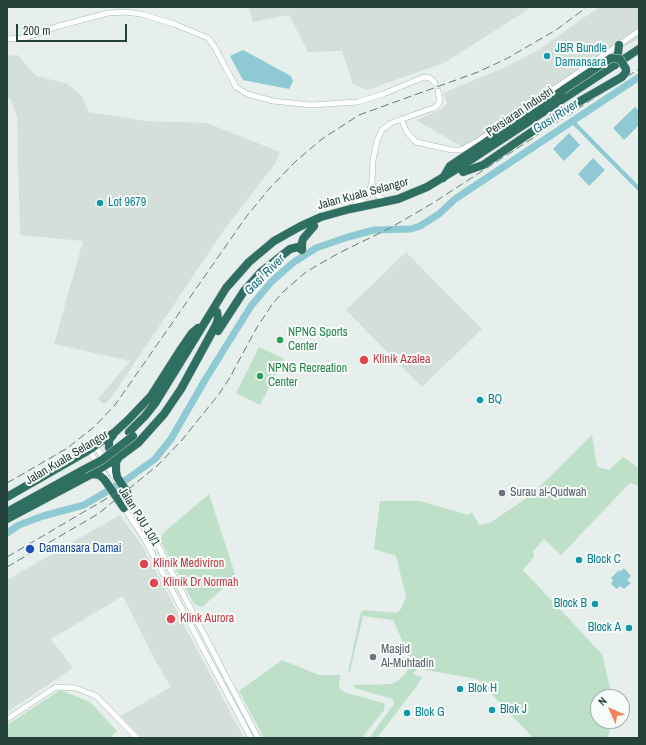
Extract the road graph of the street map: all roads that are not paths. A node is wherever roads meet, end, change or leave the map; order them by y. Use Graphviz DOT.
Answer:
graph roads {
  1 [pos="639,32"];
  2 [pos="7,39"];
  3 [pos="619,45"];
  4 [pos="639,49"];
  5 [pos="639,56"];
  6 [pos="614,66"];
  7 [pos="435,83"];
  8 [pos="438,91"];
  9 [pos="402,120"];
  10 [pos="463,172"];
  11 [pos="443,178"];
  12 [pos="372,182"];
  13 [pos="387,202"];
  14 [pos="350,209"];
  15 [pos="314,226"];
  16 [pos="217,312"];
  17 [pos="205,322"];
  18 [pos="181,349"];
  19 [pos="201,354"];
  20 [pos="115,432"];
  21 [pos="131,434"];
  22 [pos="92,448"];
  23 [pos="121,455"];
  24 [pos="77,458"];
  25 [pos="103,466"];
  26 [pos="84,471"];
  27 [pos="114,472"];
  28 [pos="105,478"];
  29 [pos="7,493"];
  30 [pos="7,497"];
  31 [pos="127,500"];
  32 [pos="7,507"];
  33 [pos="7,512"];
  34 [pos="7,519"];
  35 [pos="7,719"];
  36 [pos="137,738"];
  37 [pos="251,738"];
  38 [pos="258,738"];
  1 -- 3 [label="street, Persiaran Industri"];
  2 -- 7 [label="street"];
  3 -- 6 [label="highway"];
  3 -- 9 [label="street, Persiaran Industri"];
  4 -- 6 [label="highway, Jalan Kuala Selangor"];
  5 -- 10 [label="highway, Jalan Kuala Selangor"];
  6 -- 11 [label="highway, Jalan Kuala Selangor"];
  8 -- 9 [label="street"];
  9 -- 12 [label="street"];
  10 -- 11 [label="highway, bridge"];
  10 -- 15 [label="highway, Jalan Kuala Selangor"];
  11 -- 13 [label="highway, Jalan Kuala Selangor"];
  12 -- 13 [label="street"];
  12 -- 14 [label="street"];
  13 -- 14 [label="highway, Jalan Kuala Selangor"];
  14 -- 17 [label="highway, Jalan Kuala Selangor"];
  15 -- 16 [label="highway, Jalan Kuala Selangor"];
  15 -- 19 [label="highway"];
  16 -- 19 [label="highway"];
  16 -- 21 [label="highway, Jalan Kuala Selangor"];
  17 -- 18 [label="highway"];
  17 -- 21 [label="highway, Jalan Kuala Selangor"];
  18 -- 20 [label="highway"];
  18 -- 29 [label="highway"];
  19 -- 23 [label="highway"];
  20 -- 22 [label="highway"];
  20 -- 23 [label="highway"];
  21 -- 26 [label="highway, Jalan Kuala Selangor, bridge"];
  22 -- 24 [label="highway"];
  22 -- 25 [label="street, Jalan PJU 10/1"];
  23 -- 25 [label="highway"];
  23 -- 27 [label="highway"];
  24 -- 26 [label="highway"];
  24 -- 30 [label="highway"];
  25 -- 26 [label="highway"];
  25 -- 27 [label="street, Jalan PJU 10/1"];
  25 -- 28 [label="street, Jalan PJU 10/1"];
  26 -- 28 [label="highway"];
  26 -- 32 [label="highway, Jalan Kuala Selangor"];
  26 -- 33 [label="highway, Jalan Kuala Selangor"];
  26 -- 34 [label="highway"];
  27 -- 31 [label="highway"];
  28 -- 31 [label="highway"];
  31 -- 37 [label="street, Jalan PJU 10/1"];
  31 -- 38 [label="street, Jalan PJU 10/1"];
  35 -- 36 [label="street"];
}
